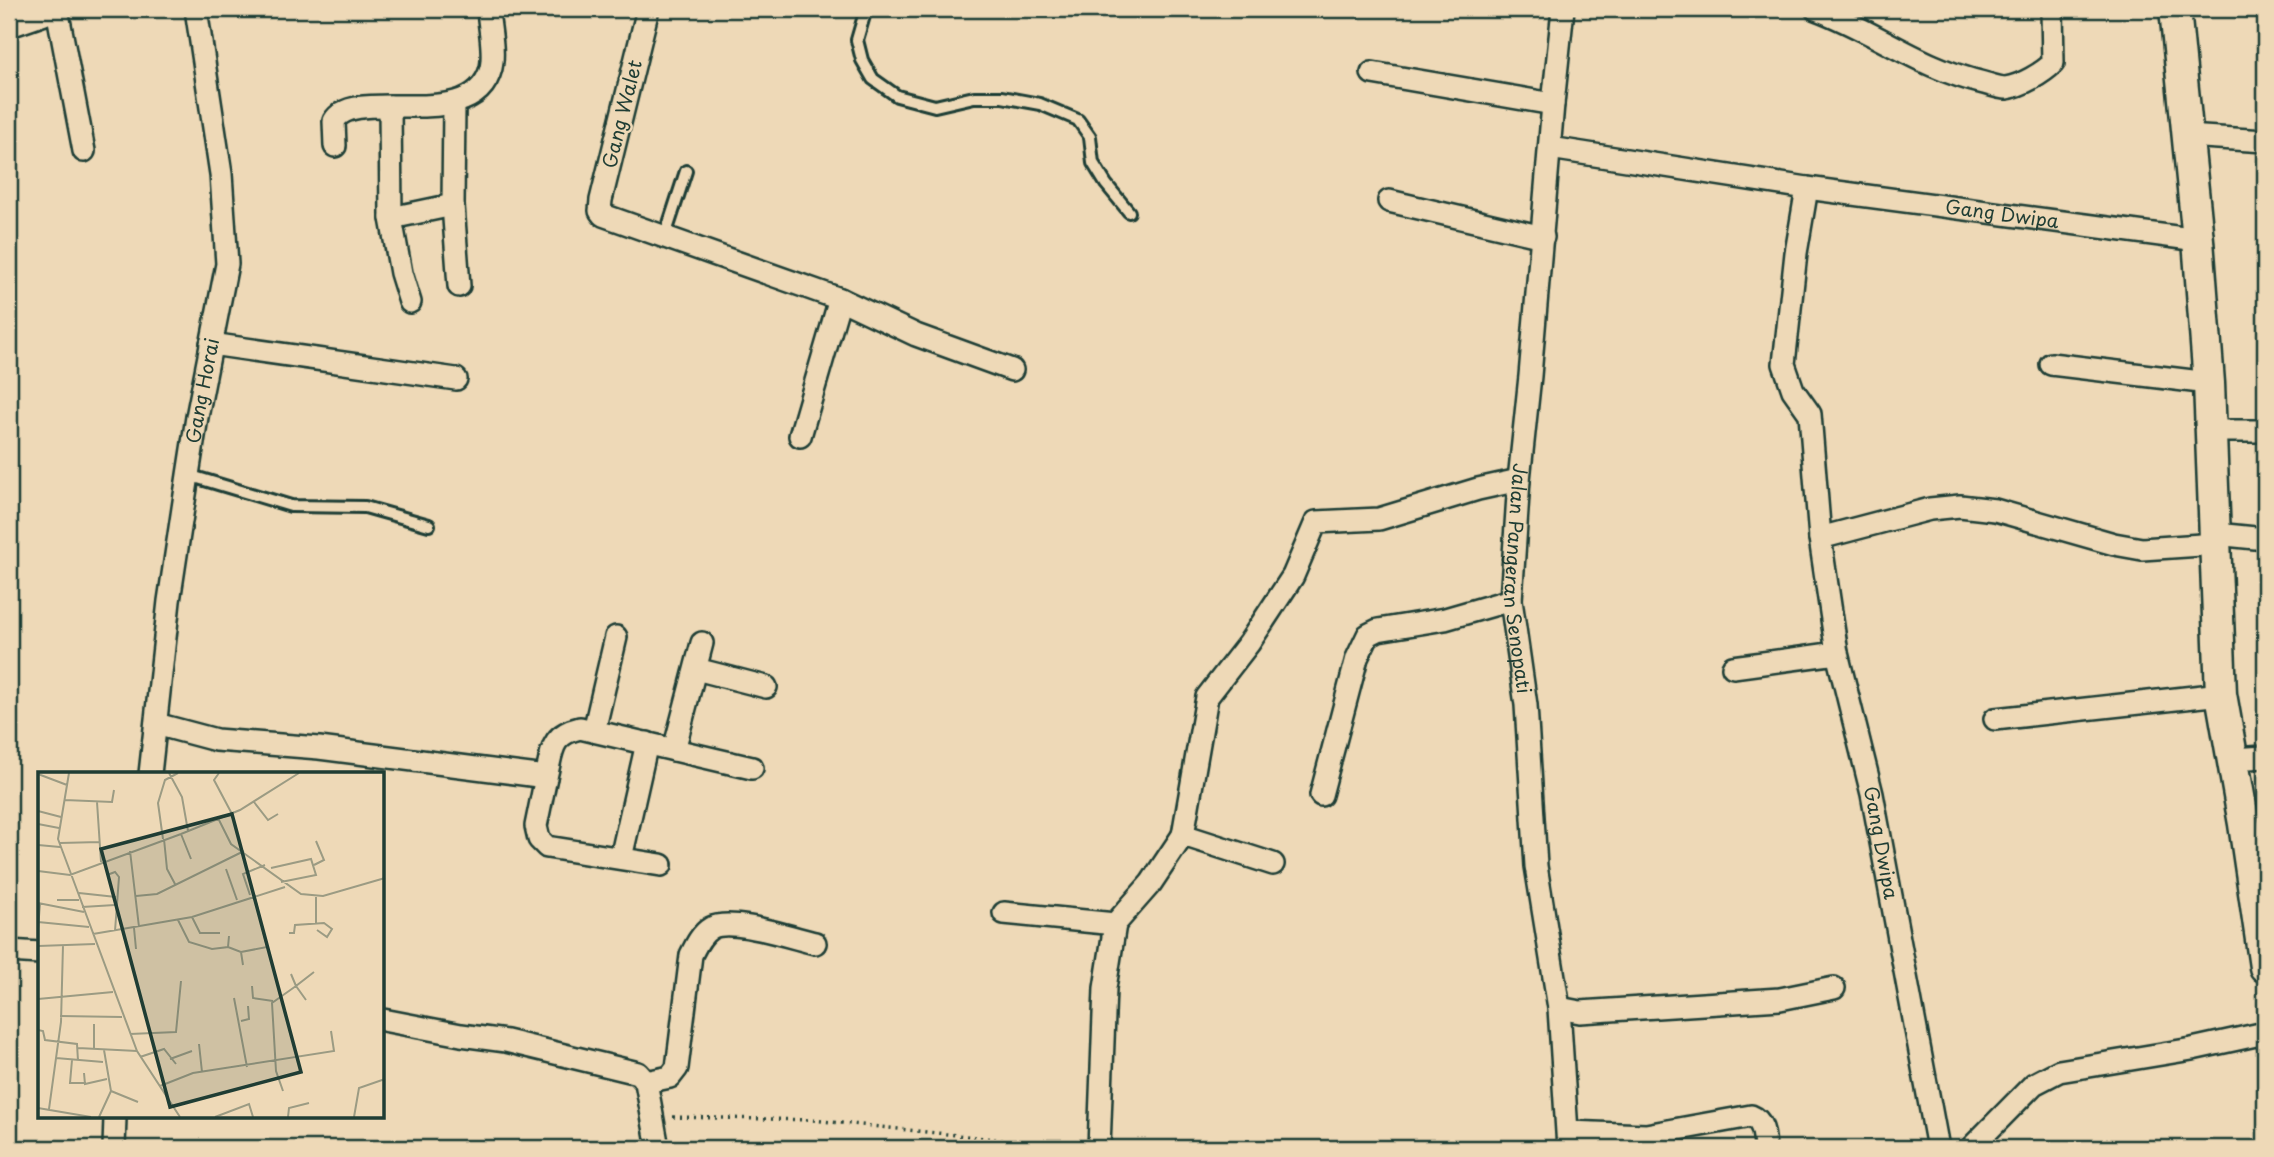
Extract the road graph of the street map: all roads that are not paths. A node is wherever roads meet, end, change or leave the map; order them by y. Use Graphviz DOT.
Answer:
graph roads {
  1 [pos="41,9"];
  2 [pos="57,9"];
  3 [pos="196,9"];
  4 [pos="488,9"];
  5 [pos="648,9"];
  6 [pos="866,9"];
  7 [pos="1563,9"];
  8 [pos="1816,9"];
  9 [pos="2052,9"];
  10 [pos="2175,9"];
  11 [pos="1851,15"];
  12 [pos="9,20"];
  13 [pos="1372,73"];
  14 [pos="454,104"];
  15 [pos="1553,104"];
  16 [pos="390,106"];
  17 [pos="2187,136"];
  18 [pos="2265,141"];
  19 [pos="335,146"];
  20 [pos="1550,148"];
  21 [pos="85,151"];
  22 [pos="686,171"];
  23 [pos="1807,188"];
  24 [pos="1389,201"];
  25 [pos="453,205"];
  26 [pos="1129,212"];
  27 [pos="391,218"];
  28 [pos="665,236"];
  29 [pos="1542,237"];
  30 [pos="2198,240"];
  31 [pos="459,286"];
  32 [pos="840,299"];
  33 [pos="410,303"];
  34 [pos="211,344"];
  35 [pos="2051,365"];
  36 [pos="1012,370"];
  37 [pos="456,379"];
  38 [pos="2209,383"];
  39 [pos="2212,431"];
  40 [pos="2265,431"];
  41 [pos="800,436"];
  42 [pos="188,475"];
  43 [pos="1519,480"];
  44 [pos="429,525"];
  45 [pos="1820,538"];
  46 [pos="2216,539"];
  47 [pos="2265,539"];
  48 [pos="1511,600"];
  49 [pos="616,637"];
  50 [pos="702,643"];
  51 [pos="1837,653"];
  52 [pos="1733,667"];
  53 [pos="696,669"];
  54 [pos="765,687"];
  55 [pos="2221,694"];
  56 [pos="1995,719"];
  57 [pos="156,724"];
  58 [pos="594,731"];
  59 [pos="647,743"];
  60 [pos="674,750"];
  61 [pos="2265,757"];
  62 [pos="2233,760"];
  63 [pos="752,768"];
  64 [pos="150,772"];
  65 [pos="546,777"];
  66 [pos="1321,795"];
  67 [pos="1183,835"];
  68 [pos="621,858"];
  69 [pos="1273,864"];
  70 [pos="662,866"];
  71 [pos="1003,913"];
  72 [pos="1115,924"];
  73 [pos="815,943"];
  74 [pos="9,951"];
  75 [pos="38,953"];
  76 [pos="2265,967"];
  77 [pos="1834,988"];
  78 [pos="1559,1008"];
  79 [pos="385,1020"];
  80 [pos="2265,1033"];
  81 [pos="646,1082"];
  82 [pos="115,1118"];
  83 [pos="1568,1140"];
  84 [pos="114,1148"];
  85 [pos="658,1148"];
  86 [pos="1099,1148"];
  87 [pos="1765,1148"];
  88 [pos="1938,1148"];
  89 [pos="1971,1148"];
  1 -- 12 [label="main road"];
  2 -- 21 [label="street"];
  3 -- 34 [label="street, Gang Horai"];
  4 -- 14 [label="street"];
  5 -- 28 [label="street, Gang Walet"];
  6 -- 26 [label="lane"];
  7 -- 15 [label="street, Jalan Pangeran Senopati"];
  8 -- 11 [label="street"];
  9 -- 11 [label="street"];
  10 -- 17 [label="street"];
  13 -- 15 [label="street"];
  14 -- 16 [label="street"];
  14 -- 25 [label="street"];
  15 -- 20 [label="street, Jalan Pangeran Senopati"];
  16 -- 19 [label="street"];
  16 -- 27 [label="street"];
  17 -- 18 [label="street"];
  17 -- 30 [label="street"];
  20 -- 23 [label="street, Gang Dwipa"];
  20 -- 29 [label="street, Jalan Pangeran Senopati"];
  22 -- 28 [label="lane"];
  23 -- 30 [label="street, Gang Dwipa"];
  23 -- 45 [label="street, Gang Dwipa"];
  24 -- 29 [label="street"];
  25 -- 27 [label="street"];
  25 -- 31 [label="street"];
  27 -- 33 [label="street"];
  28 -- 32 [label="street"];
  29 -- 43 [label="street, Jalan Pangeran Senopati"];
  30 -- 38 [label="street"];
  32 -- 36 [label="street"];
  32 -- 41 [label="street"];
  34 -- 37 [label="street"];
  34 -- 42 [label="street, Gang Horai"];
  35 -- 38 [label="street"];
  38 -- 39 [label="street"];
  39 -- 40 [label="street"];
  39 -- 46 [label="street"];
  42 -- 44 [label="lane"];
  42 -- 57 [label="street, Gang Horai"];
  43 -- 48 [label="street, Jalan Pangeran Senopati"];
  43 -- 67 [label="street"];
  45 -- 46 [label="street"];
  45 -- 51 [label="street, Gang Dwipa"];
  46 -- 47 [label="street"];
  46 -- 55 [label="street"];
  48 -- 66 [label="street"];
  48 -- 78 [label="street, Jalan Pangeran Senopati"];
  49 -- 58 [label="street"];
  50 -- 53 [label="street"];
  51 -- 52 [label="street"];
  51 -- 88 [label="street, Gang Dwipa"];
  53 -- 54 [label="street"];
  53 -- 60 [label="street"];
  55 -- 56 [label="street"];
  55 -- 62 [label="street"];
  57 -- 64 [label="street, Gang Horai"];
  57 -- 65 [label="street"];
  58 -- 59 [label="street"];
  58 -- 65 [label="street"];
  59 -- 60 [label="street"];
  59 -- 68 [label="street"];
  60 -- 63 [label="street"];
  61 -- 62 [label="street"];
  62 -- 76 [label="street"];
  65 -- 68 [label="street"];
  67 -- 69 [label="street"];
  67 -- 72 [label="street"];
  68 -- 70 [label="street"];
  71 -- 72 [label="street"];
  72 -- 86 [label="street"];
  73 -- 81 [label="street"];
  74 -- 75 [label="street"];
  77 -- 78 [label="street"];
  78 -- 83 [label="street, Jalan Pangeran Senopati"];
  79 -- 81 [label="street"];
  80 -- 89 [label="street"];
  81 -- 85 [label="street"];
  82 -- 84 [label="street"];
  83 -- 87 [label="street"];
}
